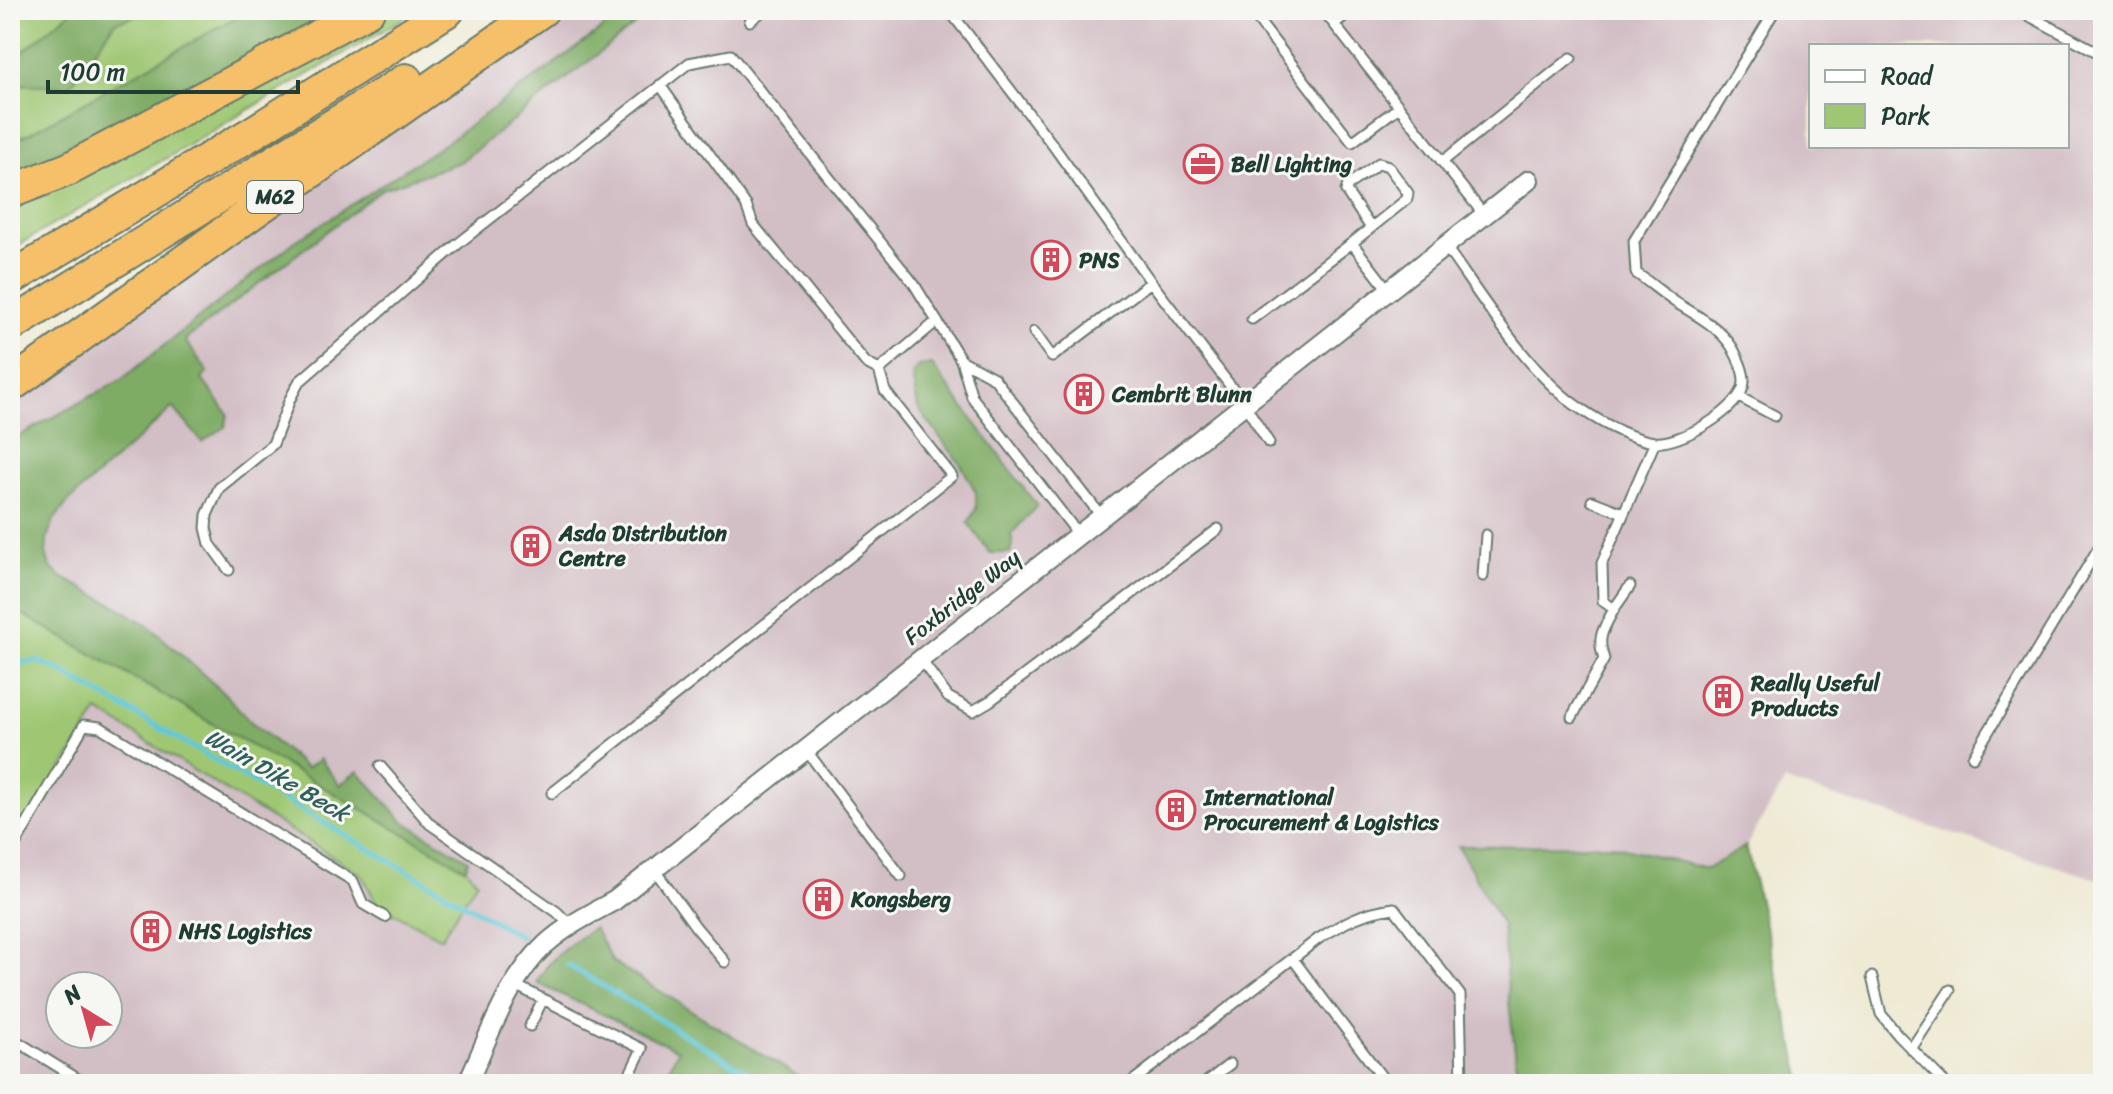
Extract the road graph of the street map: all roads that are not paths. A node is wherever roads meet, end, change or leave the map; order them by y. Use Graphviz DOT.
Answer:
graph roads {
  1 [pos="368,10"];
  2 [pos="448,10"];
  3 [pos="517,10"];
  4 [pos="542,10"];
  5 [pos="764,10"];
  6 [pos="949,10"];
  7 [pos="1250,10"];
  8 [pos="1323,10"];
  9 [pos="1352,10"];
  10 [pos="1775,10"];
  11 [pos="2018,10"];
  12 [pos="750,21"];
  13 [pos="1334,24"];
  14 [pos="2103,55"];
  15 [pos="1571,58"];
  16 [pos="660,85"];
  17 [pos="1399,107"];
  18 [pos="1442,162"];
  19 [pos="1529,180"];
  20 [pos="10,192"];
  21 [pos="1484,215"];
  22 [pos="1371,228"];
  23 [pos="1352,243"];
  24 [pos="1445,246"];
  25 [pos="10,279"];
  26 [pos="1151,282"];
  27 [pos="1389,291"];
  28 [pos="1252,319"];
  29 [pos="937,321"];
  30 [pos="10,326"];
  31 [pos="1034,332"];
  32 [pos="961,360"];
  33 [pos="879,370"];
  34 [pos="10,386"];
  35 [pos="1739,397"];
  36 [pos="1245,405"];
  37 [pos="1775,416"];
  38 [pos="1655,442"];
  39 [pos="1269,443"];
  40 [pos="1592,501"];
  41 [pos="1623,513"];
  42 [pos="1102,517"];
  43 [pos="1218,529"];
  44 [pos="1079,535"];
  45 [pos="1486,535"];
  46 [pos="2103,545"];
  47 [pos="229,570"];
  48 [pos="1483,576"];
  49 [pos="1630,586"];
  50 [pos="1614,609"];
  51 [pos="921,660"];
  52 [pos="1572,717"];
  53 [pos="806,750"];
  54 [pos="1973,757"];
  55 [pos="380,766"];
  56 [pos="552,793"];
  57 [pos="10,854"];
  58 [pos="654,869"];
  59 [pos="901,876"];
  60 [pos="385,917"];
  61 [pos="570,925"];
  62 [pos="1293,959"];
  63 [pos="725,962"];
  64 [pos="1872,977"];
  65 [pos="515,985"];
  66 [pos="1950,990"];
  67 [pos="543,999"];
  68 [pos="530,1026"];
  69 [pos="10,1037"];
  70 [pos="1911,1049"];
  71 [pos="1230,1064"];
  72 [pos="86,1084"];
  73 [pos="467,1084"];
  74 [pos="625,1084"];
  75 [pos="1129,1084"];
  76 [pos="1204,1084"];
  77 [pos="1387,1084"];
  78 [pos="1462,1084"];
  79 [pos="1946,1084"];
  1 -- 20 [label="highway"];
  2 -- 25 [label="highway"];
  3 -- 30 [label="highway, M62"];
  4 -- 34 [label="highway, M62"];
  5 -- 12 [label="lane"];
  6 -- 26 [label="lane"];
  7 -- 17 [label="lane"];
  8 -- 13 [label="lane"];
  9 -- 13 [label="lane"];
  10 -- 35 [label="lane"];
  11 -- 14 [label="lane"];
  13 -- 17 [label="lane"];
  15 -- 18 [label="lane"];
  16 -- 29 [label="lane"];
  16 -- 33 [label="lane"];
  16 -- 47 [label="lane"];
  17 -- 18 [label="lane"];
  18 -- 21 [label="lane"];
  19 -- 21 [label="street, Foxbridge Way"];
  21 -- 24 [label="street, Foxbridge Way"];
  22 -- 22 [label="lane"];
  22 -- 23 [label="lane"];
  23 -- 27 [label="lane"];
  23 -- 28 [label="lane"];
  24 -- 27 [label="street, Foxbridge Way"];
  24 -- 38 [label="lane"];
  26 -- 31 [label="lane"];
  26 -- 36 [label="lane"];
  27 -- 36 [label="street, Foxbridge Way"];
  29 -- 32 [label="lane"];
  29 -- 33 [label="lane"];
  32 -- 42 [label="lane"];
  32 -- 44 [label="lane"];
  33 -- 56 [label="lane"];
  35 -- 37 [label="lane"];
  35 -- 38 [label="lane"];
  36 -- 39 [label="lane"];
  36 -- 42 [label="street, Foxbridge Way"];
  38 -- 41 [label="lane"];
  40 -- 41 [label="lane"];
  41 -- 50 [label="lane"];
  42 -- 44 [label="street, Foxbridge Way"];
  43 -- 51 [label="lane"];
  44 -- 51 [label="street, Foxbridge Way"];
  45 -- 48 [label="lane"];
  46 -- 54 [label="lane"];
  49 -- 50 [label="lane"];
  50 -- 52 [label="lane"];
  51 -- 53 [label="street, Foxbridge Way"];
  53 -- 58 [label="street, Foxbridge Way"];
  53 -- 59 [label="lane"];
  55 -- 61 [label="lane"];
  57 -- 60 [label="lane"];
  58 -- 61 [label="street, Foxbridge Way"];
  58 -- 63 [label="lane"];
  61 -- 65 [label="street, Foxbridge Way"];
  62 -- 75 [label="lane"];
  62 -- 77 [label="lane"];
  62 -- 78 [label="lane"];
  64 -- 70 [label="lane"];
  65 -- 67 [label="lane"];
  65 -- 73 [label="street, Foxbridge Way"];
  66 -- 70 [label="lane"];
  67 -- 68 [label="lane"];
  67 -- 74 [label="lane"];
  69 -- 72 [label="lane"];
  70 -- 79 [label="lane"];
  71 -- 76 [label="lane"];
}
